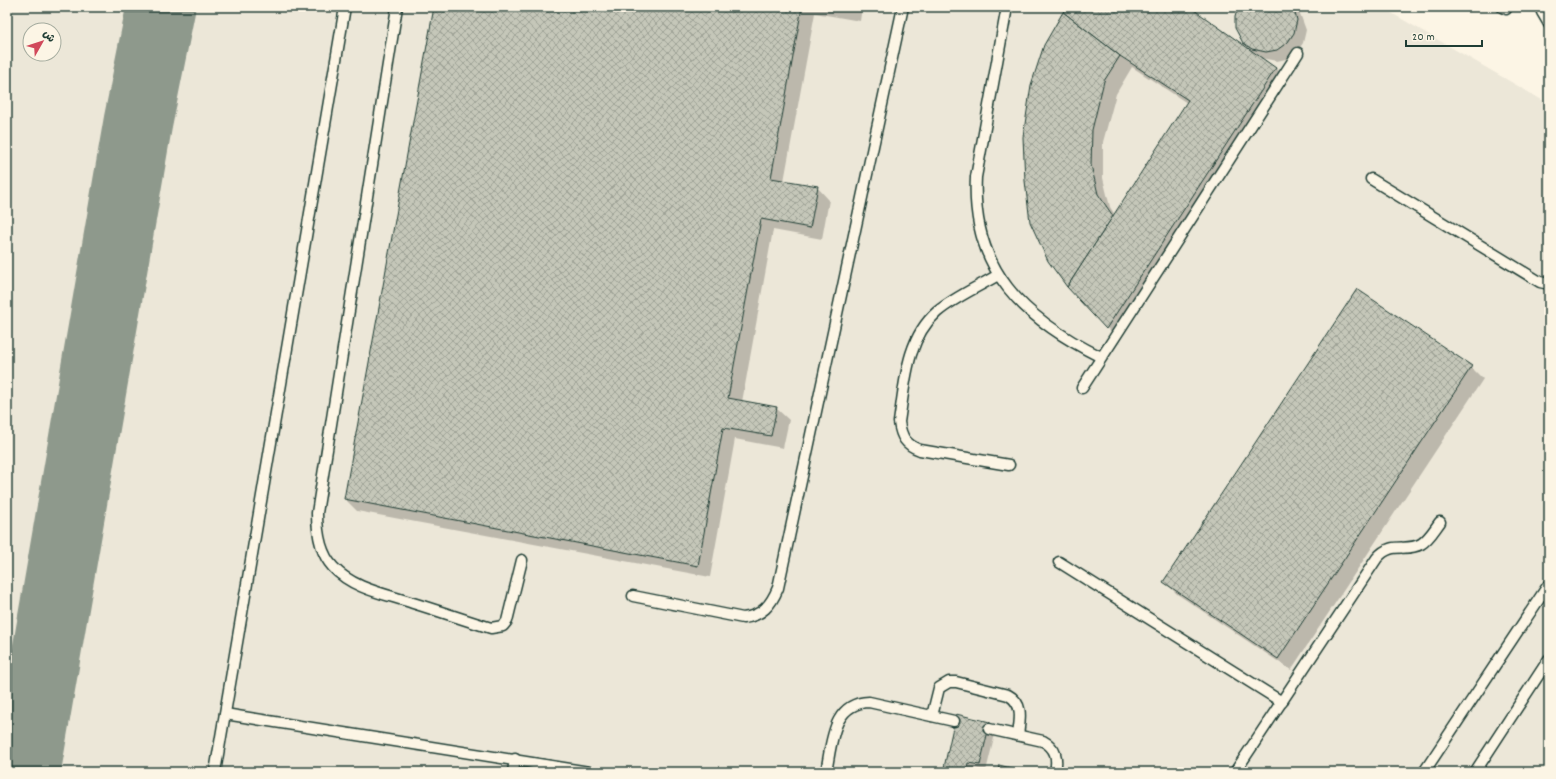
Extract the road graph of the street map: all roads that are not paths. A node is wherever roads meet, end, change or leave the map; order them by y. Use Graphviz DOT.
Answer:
graph roads {
  1 [pos="345,7"];
  2 [pos="397,7"];
  3 [pos="903,7"];
  4 [pos="1007,7"];
  5 [pos="1542,7"];
  6 [pos="1549,24"];
  7 [pos="1298,53"];
  8 [pos="1371,179"];
  9 [pos="998,275"];
  10 [pos="1549,284"];
  11 [pos="1101,357"];
  12 [pos="1082,388"];
  13 [pos="1010,465"];
  14 [pos="1440,522"];
  15 [pos="522,560"];
  16 [pos="1059,562"];
  17 [pos="1549,584"];
  18 [pos="633,596"];
  19 [pos="1549,659"];
  20 [pos="1282,702"];
  21 [pos="225,714"];
  22 [pos="932,716"];
  23 [pos="954,721"];
  24 [pos="988,729"];
  25 [pos="1018,735"];
  26 [pos="515,760"];
  27 [pos="215,772"];
  28 [pos="512,772"];
  29 [pos="590,772"];
  30 [pos="826,772"];
  31 [pos="1055,772"];
  32 [pos="1235,772"];
  33 [pos="1424,772"];
  34 [pos="1475,772"];
  1 -- 21 [label="lane"];
  2 -- 15 [label="lane"];
  3 -- 18 [label="lane"];
  4 -- 9 [label="lane"];
  5 -- 6 [label="lane"];
  7 -- 11 [label="lane"];
  8 -- 10 [label="lane"];
  9 -- 11 [label="lane"];
  9 -- 13 [label="lane"];
  11 -- 12 [label="lane"];
  14 -- 20 [label="lane"];
  16 -- 20 [label="lane"];
  17 -- 33 [label="lane"];
  19 -- 34 [label="lane"];
  20 -- 32 [label="lane"];
  21 -- 26 [label="lane"];
  21 -- 27 [label="lane"];
  22 -- 23 [label="lane"];
  22 -- 25 [label="lane"];
  22 -- 30 [label="lane"];
  24 -- 25 [label="lane"];
  25 -- 31 [label="lane"];
  26 -- 28 [label="lane"];
  26 -- 29 [label="lane"];
}
